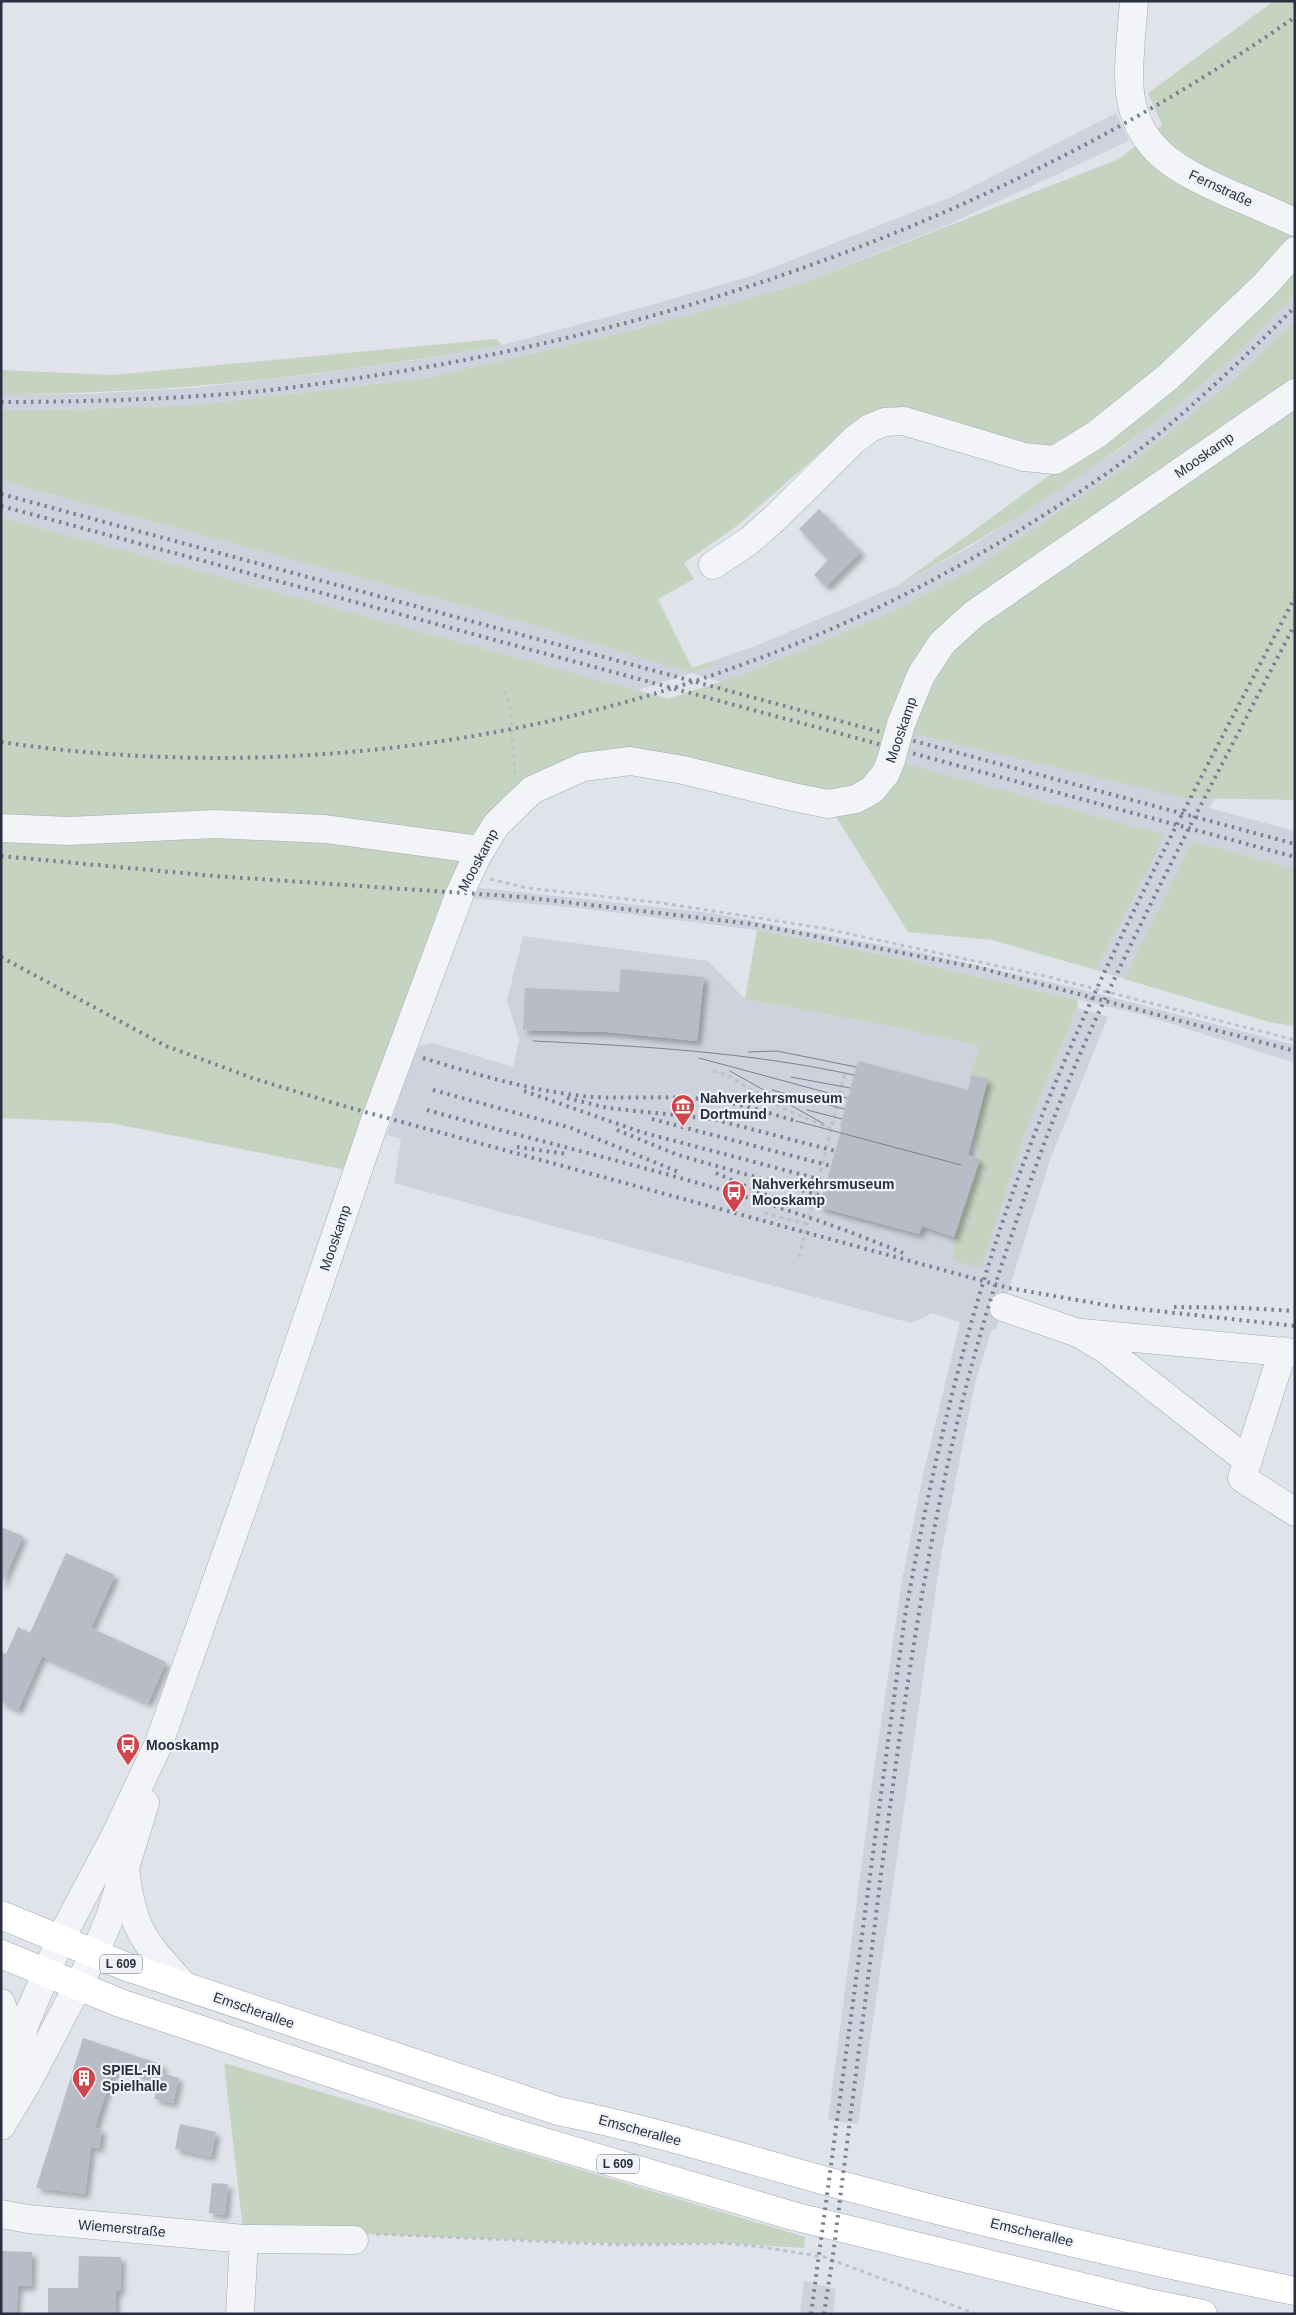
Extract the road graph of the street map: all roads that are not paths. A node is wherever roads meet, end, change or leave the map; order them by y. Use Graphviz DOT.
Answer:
graph roads {
  1 [pos="1134,1"];
  2 [pos="1295,222"];
  3 [pos="1295,251"];
  4 [pos="1295,393"];
  5 [pos="713,565"];
  6 [pos="1,828"];
  7 [pos="475,861"];
  8 [pos="1003,1307"];
  9 [pos="1078,1333"];
  10 [pos="1289,1352"];
  11 [pos="1248,1461"];
  12 [pos="1295,1512"];
  13 [pos="154,1752"];
  14 [pos="125,1870"];
  15 [pos="1,1915"];
  16 [pos="61,1938"];
  17 [pos="95,1953"];
  18 [pos="1,1954"];
  19 [pos="46,1972"];
  20 [pos="78,1985"];
  21 [pos="184,1986"];
  22 [pos="1,2003"];
  23 [pos="17,2046"];
  24 [pos="1,2096"];
  25 [pos="1,2126"];
  26 [pos="1,2214"];
  27 [pos="244,2239"];
  28 [pos="354,2240"];
  29 [pos="1295,2291"];
  30 [pos="240,2314"];
  31 [pos="1203,2314"];
  1 -- 2 [label="street, Fernstraße"];
  3 -- 5 [label="street"];
  4 -- 7 [label="street, Mooskamp, bridge"];
  6 -- 7 [label="street"];
  7 -- 13 [label="street, Mooskamp"];
  8 -- 9 [label="street"];
  9 -- 10 [label="street"];
  9 -- 11 [label="street"];
  10 -- 11 [label="street"];
  11 -- 12 [label="street"];
  13 -- 14 [label="street, Mooskamp"];
  13 -- 16 [label="street, Mooskamp"];
  14 -- 17 [label="street, Mooskamp"];
  14 -- 21 [label="street"];
  15 -- 16 [label="main road, Emscherallee / L 609"];
  16 -- 17 [label="main road, Emscherallee / L 609"];
  16 -- 19 [label="street, Mooskamp"];
  17 -- 20 [label="street, Mooskamp"];
  17 -- 21 [label="main road, Emscherallee / L 609"];
  18 -- 19 [label="main road, L 609"];
  19 -- 20 [label="main road, L 609"];
  19 -- 23 [label="street, Mooskamp"];
  20 -- 25 [label="street, Mooskamp"];
  20 -- 31 [label="main road, L 609"];
  21 -- 29 [label="main road, Emscherallee / L 609"];
  22 -- 23 [label="street"];
  23 -- 24 [label="street, Mooskamp"];
  26 -- 27 [label="street, Wiemerstraße"];
  27 -- 28 [label="street, Wiemerstraße"];
  27 -- 30 [label="street"];
}
